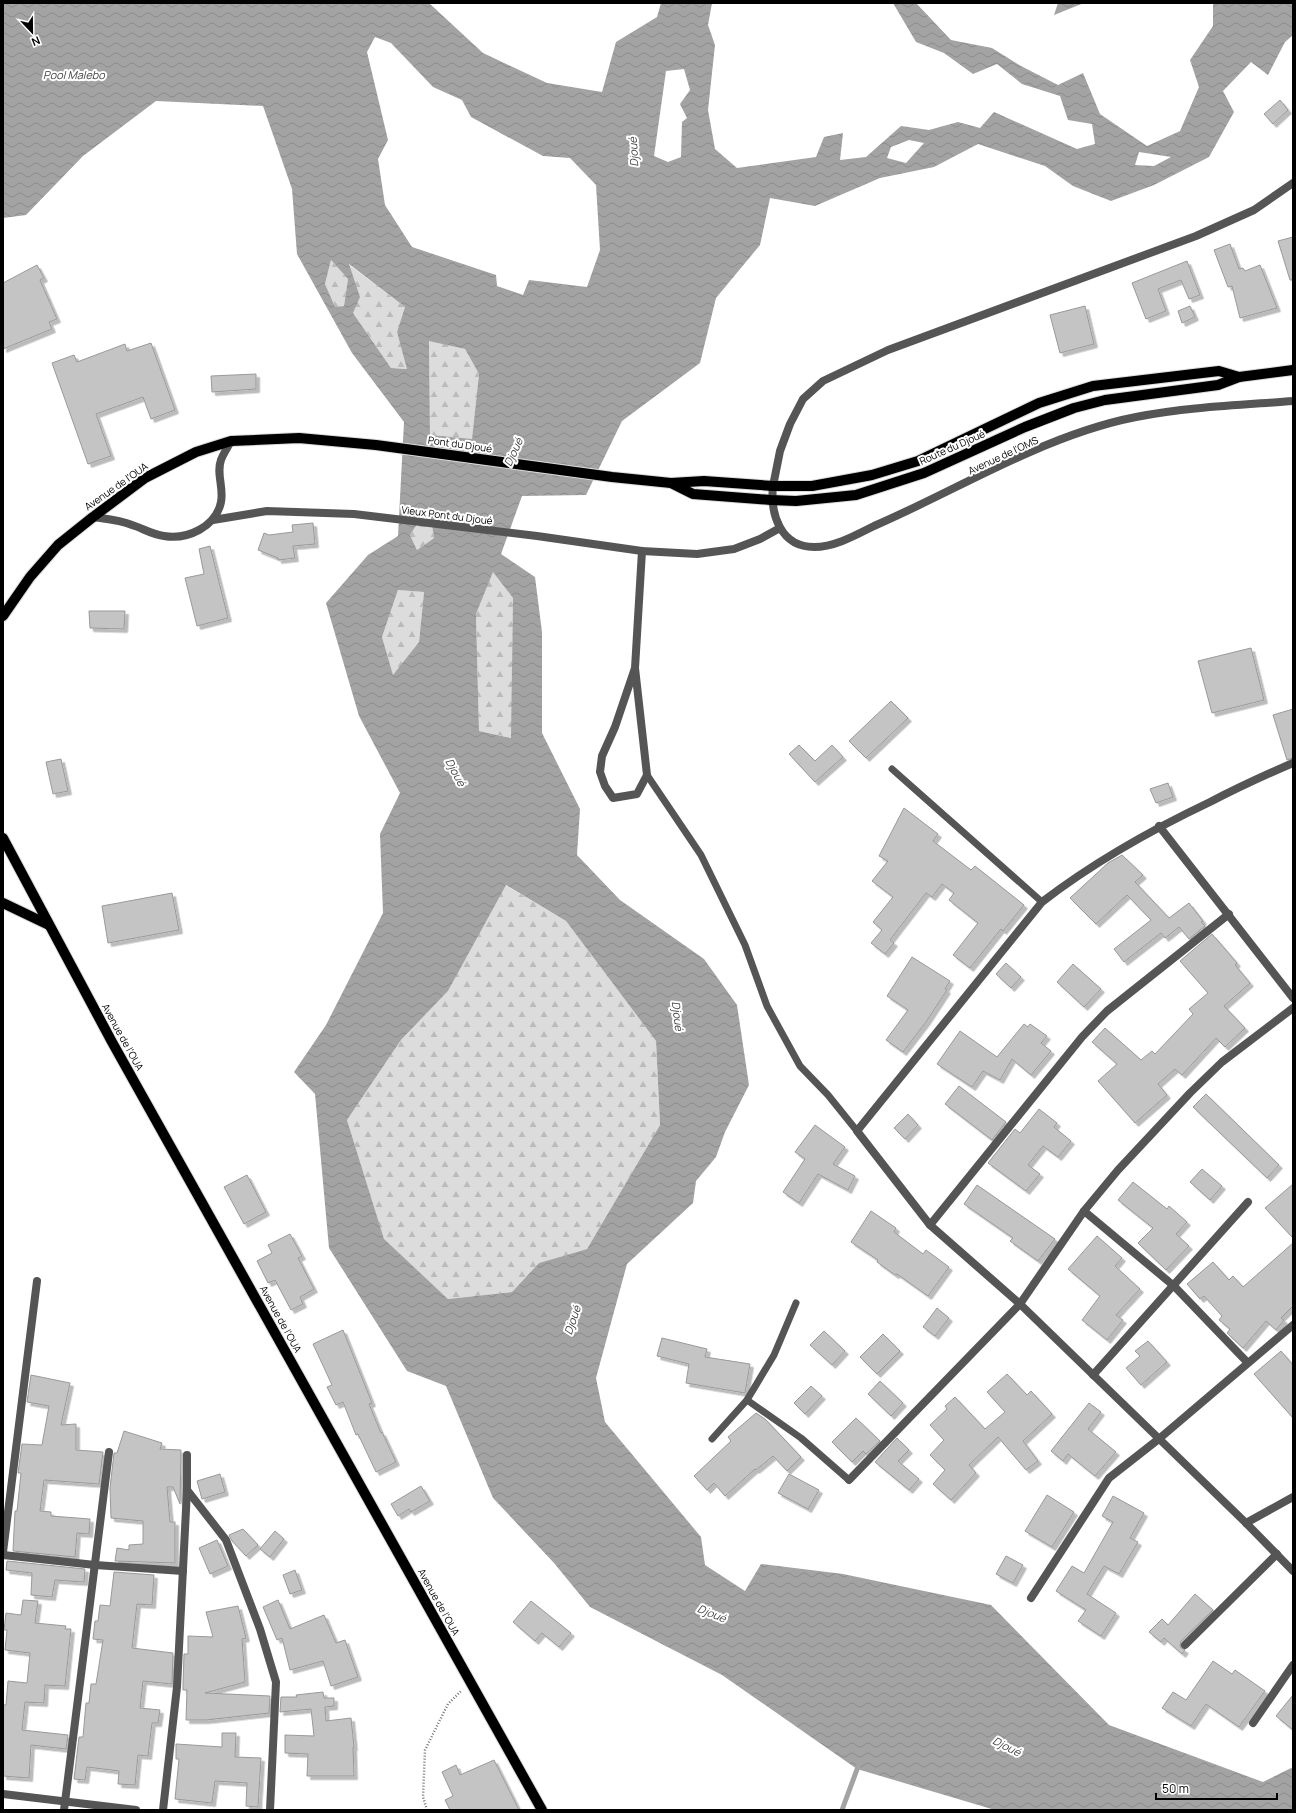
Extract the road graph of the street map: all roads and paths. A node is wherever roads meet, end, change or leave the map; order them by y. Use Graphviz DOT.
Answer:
graph roads {
  1 [pos="1292,185"];
  2 [pos="1293,370"];
  3 [pos="1239,377"];
  4 [pos="1293,401"];
  5 [pos="231,441"];
  6 [pos="376,445"];
  7 [pos="612,477"];
  8 [pos="671,483"];
  9 [pos="773,486"];
  10 [pos="771,500"];
  11 [pos="93,517"];
  12 [pos="213,520"];
  13 [pos="780,528"];
  14 [pos="642,552"];
  15 [pos="3,616"];
  16 [pos="635,668"];
  17 [pos="1293,763"];
  18 [pos="892,769"];
  19 [pos="647,775"];
  20 [pos="1159,826"];
  21 [pos="3,838"];
  22 [pos="1042,902"];
  23 [pos="3,903"];
  24 [pos="1229,914"];
  25 [pos="48,925"];
  26 [pos="1293,998"];
  27 [pos="1293,1008"];
  28 [pos="857,1131"];
  29 [pos="1248,1202"];
  30 [pos="1084,1211"];
  31 [pos="930,1225"];
  32 [pos="37,1281"];
  33 [pos="1174,1286"];
  34 [pos="796,1303"];
  35 [pos="1020,1304"];
  36 [pos="1293,1325"];
  37 [pos="1247,1362"];
  38 [pos="1093,1375"];
  39 [pos="747,1400"];
  40 [pos="1160,1438"];
  41 [pos="712,1439"];
  42 [pos="109,1452"];
  43 [pos="187,1455"];
  44 [pos="849,1480"];
  45 [pos="187,1490"];
  46 [pos="1293,1497"];
  47 [pos="1246,1522"];
  48 [pos="3,1554"];
  49 [pos="1277,1554"];
  50 [pos="95,1565"];
  51 [pos="183,1571"];
  52 [pos="1293,1571"];
  53 [pos="1030,1598"];
  54 [pos="1185,1645"];
  55 [pos="1293,1665"];
  56 [pos="470,1682"];
  57 [pos="1253,1722"];
  58 [pos="3,1794"];
  59 [pos="64,1806"];
  60 [pos="136,1810"];
  61 [pos="163,1810"];
  62 [pos="270,1810"];
  63 [pos="428,1810"];
  64 [pos="542,1810"];
  1 -- 9 [label="street, Avenue de l'OMS"];
  2 -- 3 [label="main road, Route du Djoué"];
  3 -- 9 [label="main road, Route du Djoué"];
  3 -- 10 [label="main road, Route du Djoué"];
  4 -- 13 [label="street, Avenue de l'OMS"];
  5 -- 6 [label="main road, Avenue de l'OUA"];
  5 -- 11 [label="main road, Avenue de l'OUA"];
  5 -- 12 [label="street"];
  6 -- 7 [label="main road, Pont du Djoué"];
  7 -- 8 [label="main road, Route du Djoué"];
  8 -- 9 [label="main road, Route du Djoué"];
  8 -- 10 [label="main road, Route du Djoué"];
  9 -- 10 [label="street, Avenue de l'OMS"];
  10 -- 13 [label="street, Avenue de l'OMS"];
  11 -- 12 [label="street"];
  11 -- 15 [label="main road, Avenue de l'OUA"];
  12 -- 14 [label="street, Vieux Pont du Djoué"];
  13 -- 14 [label="street, Vieux Pont du Djoué"];
  14 -- 16 [label="street"];
  16 -- 19 [label="street"];
  16 -- 19 [label="street"];
  17 -- 20 [label="street"];
  18 -- 22 [label="lane"];
  19 -- 28 [label="lane"];
  20 -- 22 [label="street"];
  20 -- 24 [label="street"];
  21 -- 25 [label="main road, Avenue de l'OUA"];
  22 -- 28 [label="street"];
  23 -- 25 [label="main road"];
  24 -- 26 [label="street"];
  24 -- 31 [label="street"];
  25 -- 56 [label="main road, Avenue de l'OUA"];
  27 -- 30 [label="street"];
  28 -- 31 [label="street"];
  29 -- 33 [label="street"];
  30 -- 33 [label="street"];
  30 -- 35 [label="street"];
  31 -- 35 [label="street"];
  32 -- 48 [label="street"];
  33 -- 37 [label="street"];
  33 -- 38 [label="street"];
  34 -- 39 [label="lane"];
  35 -- 38 [label="street"];
  35 -- 44 [label="street"];
  36 -- 37 [label="street"];
  37 -- 40 [label="street"];
  38 -- 40 [label="street"];
  39 -- 41 [label="lane"];
  39 -- 44 [label="lane"];
  40 -- 47 [label="street"];
  40 -- 53 [label="street"];
  42 -- 50 [label="street"];
  43 -- 45 [label="street"];
  45 -- 51 [label="street"];
  45 -- 62 [label="street"];
  46 -- 47 [label="street"];
  47 -- 49 [label="street"];
  48 -- 50 [label="street"];
  49 -- 52 [label="street"];
  49 -- 54 [label="street"];
  50 -- 51 [label="street"];
  50 -- 59 [label="street"];
  51 -- 61 [label="street"];
  55 -- 57 [label="street"];
  56 -- 63 [label="path"];
  56 -- 64 [label="main road, Avenue de l'OUA"];
  58 -- 59 [label="street"];
  59 -- 60 [label="street"];
}
